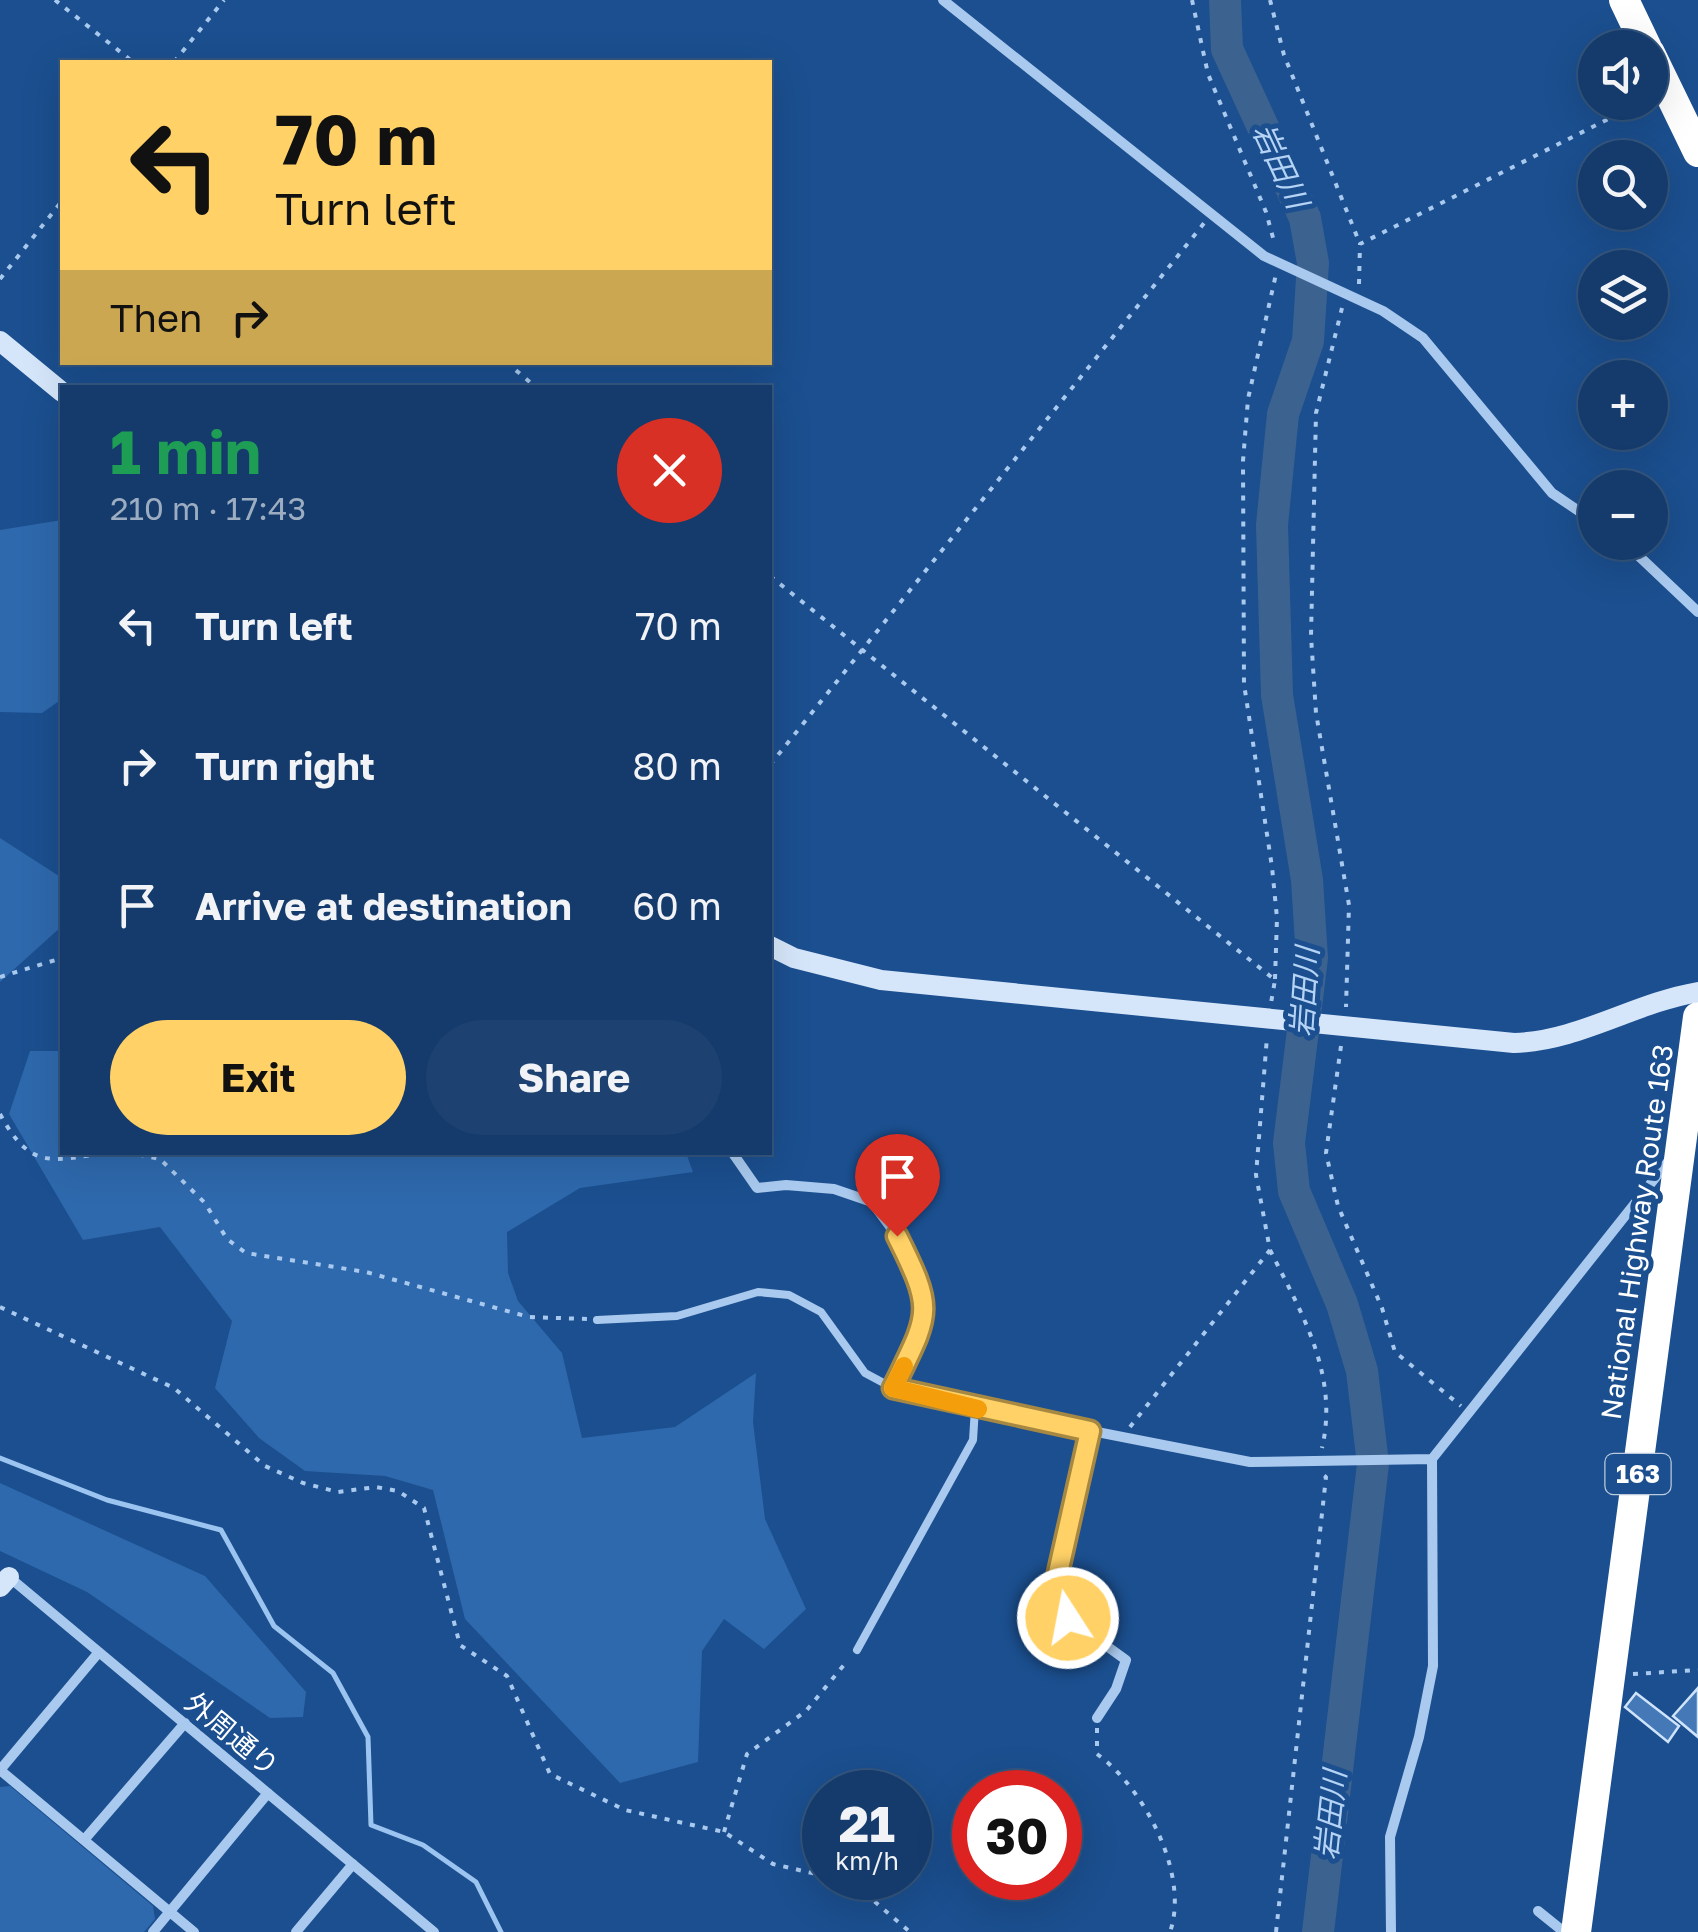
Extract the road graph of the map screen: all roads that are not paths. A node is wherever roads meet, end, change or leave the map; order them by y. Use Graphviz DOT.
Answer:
graph roads {
  1 [pos="943,0"];
  2 [pos="1624,0"];
  3 [pos="1639,30"];
  4 [pos="1668,90"];
  5 [pos="1698,152"];
  6 [pos="0,341"];
  7 [pos="60,390"];
  8 [pos="1578,511"];
  9 [pos="1645,560"];
  10 [pos="1698,612"];
  11 [pos="772,947"];
  12 [pos="1698,992"];
  13 [pos="1698,1017"];
  14 [pos="1681,1148"];
  15 [pos="734,1155"];
  16 [pos="597,1320"];
  17 [pos="893,1388"];
  18 [pos="976,1408"];
  19 [pos="1090,1431"];
  20 [pos="1432,1459"];
  21 [pos="3,1579"];
  22 [pos="857,1650"];
  23 [pos="99,1652"];
  24 [pos="1097,1718"];
  25 [pos="184,1723"];
  26 [pos="0,1770"];
  27 [pos="268,1793"];
  28 [pos="84,1840"];
  29 [pos="353,1864"];
  30 [pos="1538,1911"];
  31 [pos="170,1912"];
  32 [pos="152,1932"];
  33 [pos="194,1932"];
  34 [pos="296,1932"];
  35 [pos="434,1932"];
  36 [pos="1392,1932"];
  37 [pos="1564,1932"];
  38 [pos="1576,1932"];
  1 -- 8 [label="street"];
  2 -- 3 [label="highway"];
  4 -- 5 [label="highway"];
  6 -- 7 [label="street"];
  9 -- 10 [label="street"];
  11 -- 12 [label="street"];
  13 -- 14 [label="highway, National Highway Route 163 / 163"];
  14 -- 20 [label="street"];
  14 -- 38 [label="highway, National Highway Route 163 / 163"];
  15 -- 17 [label="street"];
  16 -- 17 [label="lane"];
  17 -- 18 [label="street"];
  18 -- 19 [label="street"];
  18 -- 22 [label="lane"];
  19 -- 20 [label="street"];
  19 -- 24 [label="street"];
  20 -- 36 [label="street"];
  21 -- 23 [label="street, 外周通り"];
  23 -- 25 [label="street, 外周通り"];
  23 -- 26 [label="street"];
  25 -- 27 [label="street, 外周通り"];
  25 -- 28 [label="street"];
  26 -- 28 [label="street"];
  27 -- 29 [label="street, 外周通り"];
  27 -- 31 [label="street"];
  28 -- 31 [label="street"];
  29 -- 34 [label="street"];
  29 -- 35 [label="street, 外周通り"];
  30 -- 37 [label="street"];
  31 -- 32 [label="street"];
  31 -- 33 [label="street"];
}
